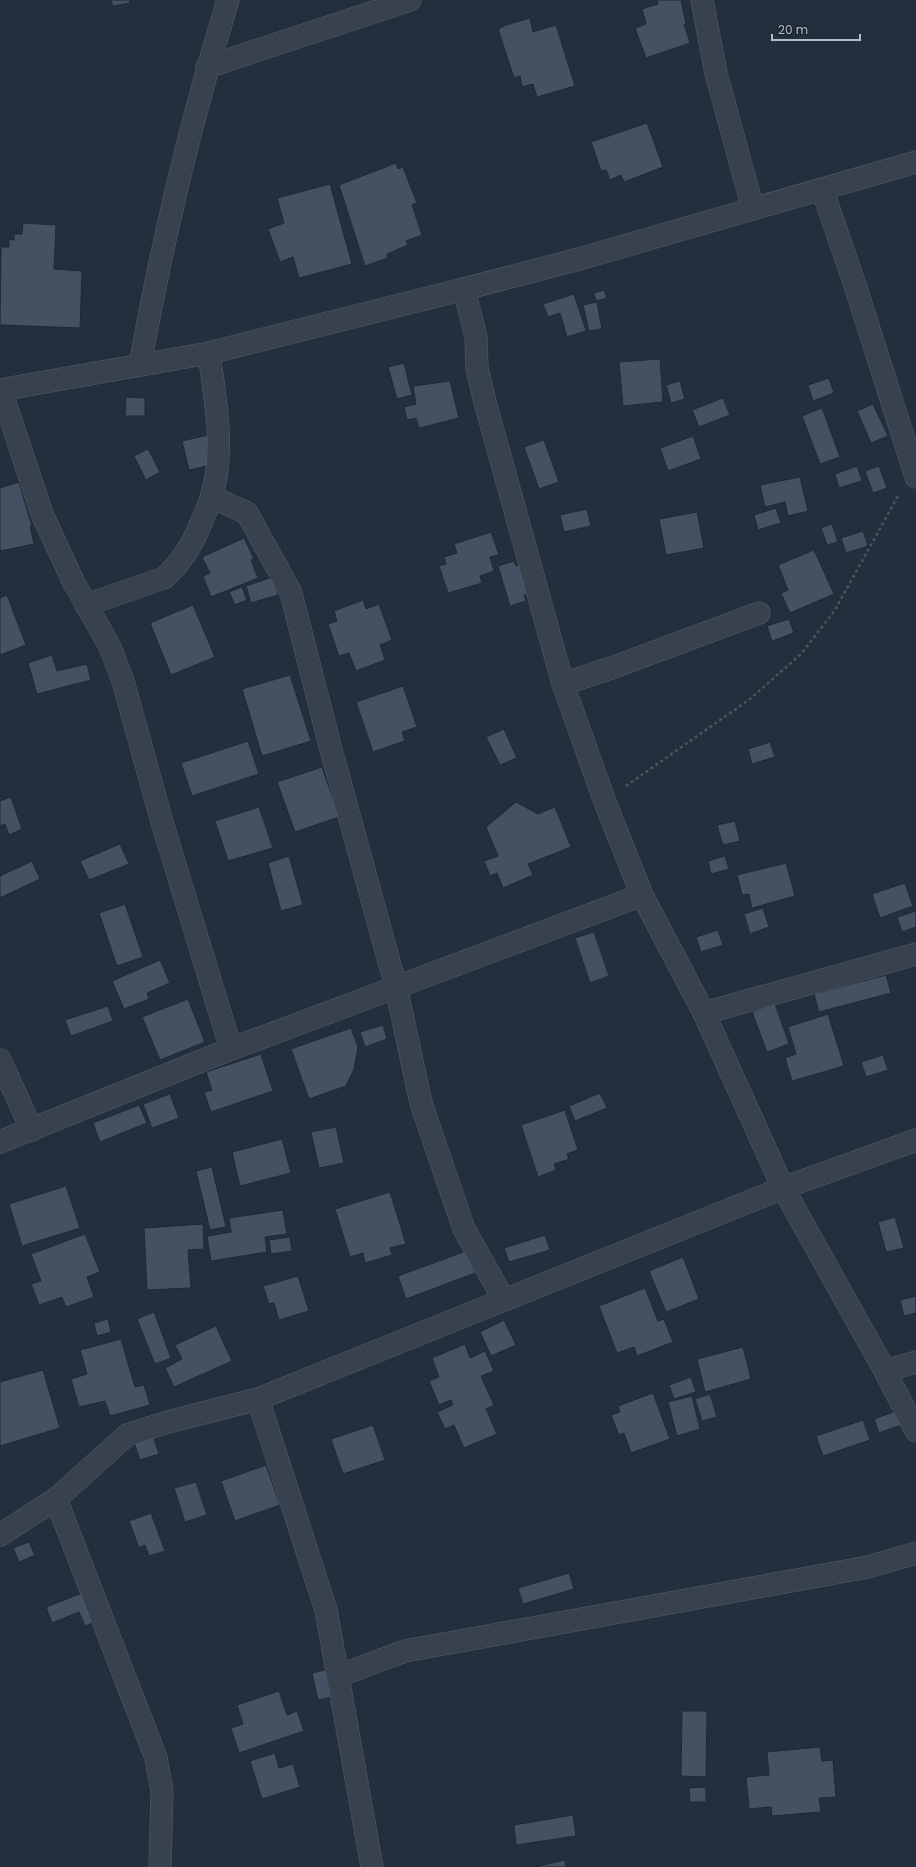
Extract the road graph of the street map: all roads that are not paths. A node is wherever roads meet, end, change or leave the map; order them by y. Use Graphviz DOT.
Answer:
graph roads {
  1 [pos="228,0"];
  2 [pos="410,0"];
  3 [pos="702,0"];
  4 [pos="207,67"];
  5 [pos="916,162"];
  6 [pos="822,189"];
  7 [pos="753,210"];
  8 [pos="464,289"];
  9 [pos="209,352"];
  10 [pos="140,365"];
  11 [pos="0,390"];
  12 [pos="914,473"];
  13 [pos="212,497"];
  14 [pos="86,605"];
  15 [pos="759,613"];
  16 [pos="563,684"];
  17 [pos="642,895"];
  18 [pos="916,954"];
  19 [pos="396,987"];
  20 [pos="704,1014"];
  21 [pos="231,1049"];
  22 [pos="0,1060"];
  23 [pos="32,1130"];
  24 [pos="916,1140"];
  25 [pos="0,1142"];
  26 [pos="783,1188"];
  27 [pos="504,1300"];
  28 [pos="916,1362"];
  29 [pos="885,1371"];
  30 [pos="258,1399"];
  31 [pos="916,1431"];
  32 [pos="56,1499"];
  33 [pos="0,1535"];
  34 [pos="916,1553"];
  35 [pos="338,1676"];
  36 [pos="160,1867"];
  37 [pos="372,1867"];
  1 -- 4 [label="street"];
  2 -- 4 [label="street"];
  3 -- 7 [label="street"];
  4 -- 10 [label="street"];
  5 -- 6 [label="street"];
  6 -- 7 [label="street"];
  6 -- 12 [label="street"];
  7 -- 8 [label="street"];
  8 -- 9 [label="street"];
  8 -- 16 [label="street"];
  9 -- 10 [label="street"];
  9 -- 13 [label="street"];
  10 -- 11 [label="street"];
  11 -- 14 [label="street"];
  13 -- 14 [label="street"];
  13 -- 19 [label="street"];
  14 -- 21 [label="street"];
  15 -- 16 [label="street"];
  16 -- 17 [label="street"];
  17 -- 19 [label="street"];
  17 -- 20 [label="street"];
  18 -- 20 [label="street"];
  19 -- 21 [label="street"];
  19 -- 27 [label="street"];
  20 -- 26 [label="street"];
  21 -- 23 [label="street"];
  22 -- 23 [label="street"];
  23 -- 25 [label="street"];
  24 -- 26 [label="street"];
  26 -- 27 [label="street"];
  26 -- 29 [label="street"];
  27 -- 30 [label="street"];
  28 -- 29 [label="street"];
  29 -- 31 [label="street"];
  30 -- 32 [label="street"];
  30 -- 35 [label="street"];
  32 -- 33 [label="street"];
  32 -- 36 [label="street"];
  34 -- 35 [label="street"];
  35 -- 37 [label="street"];
}
